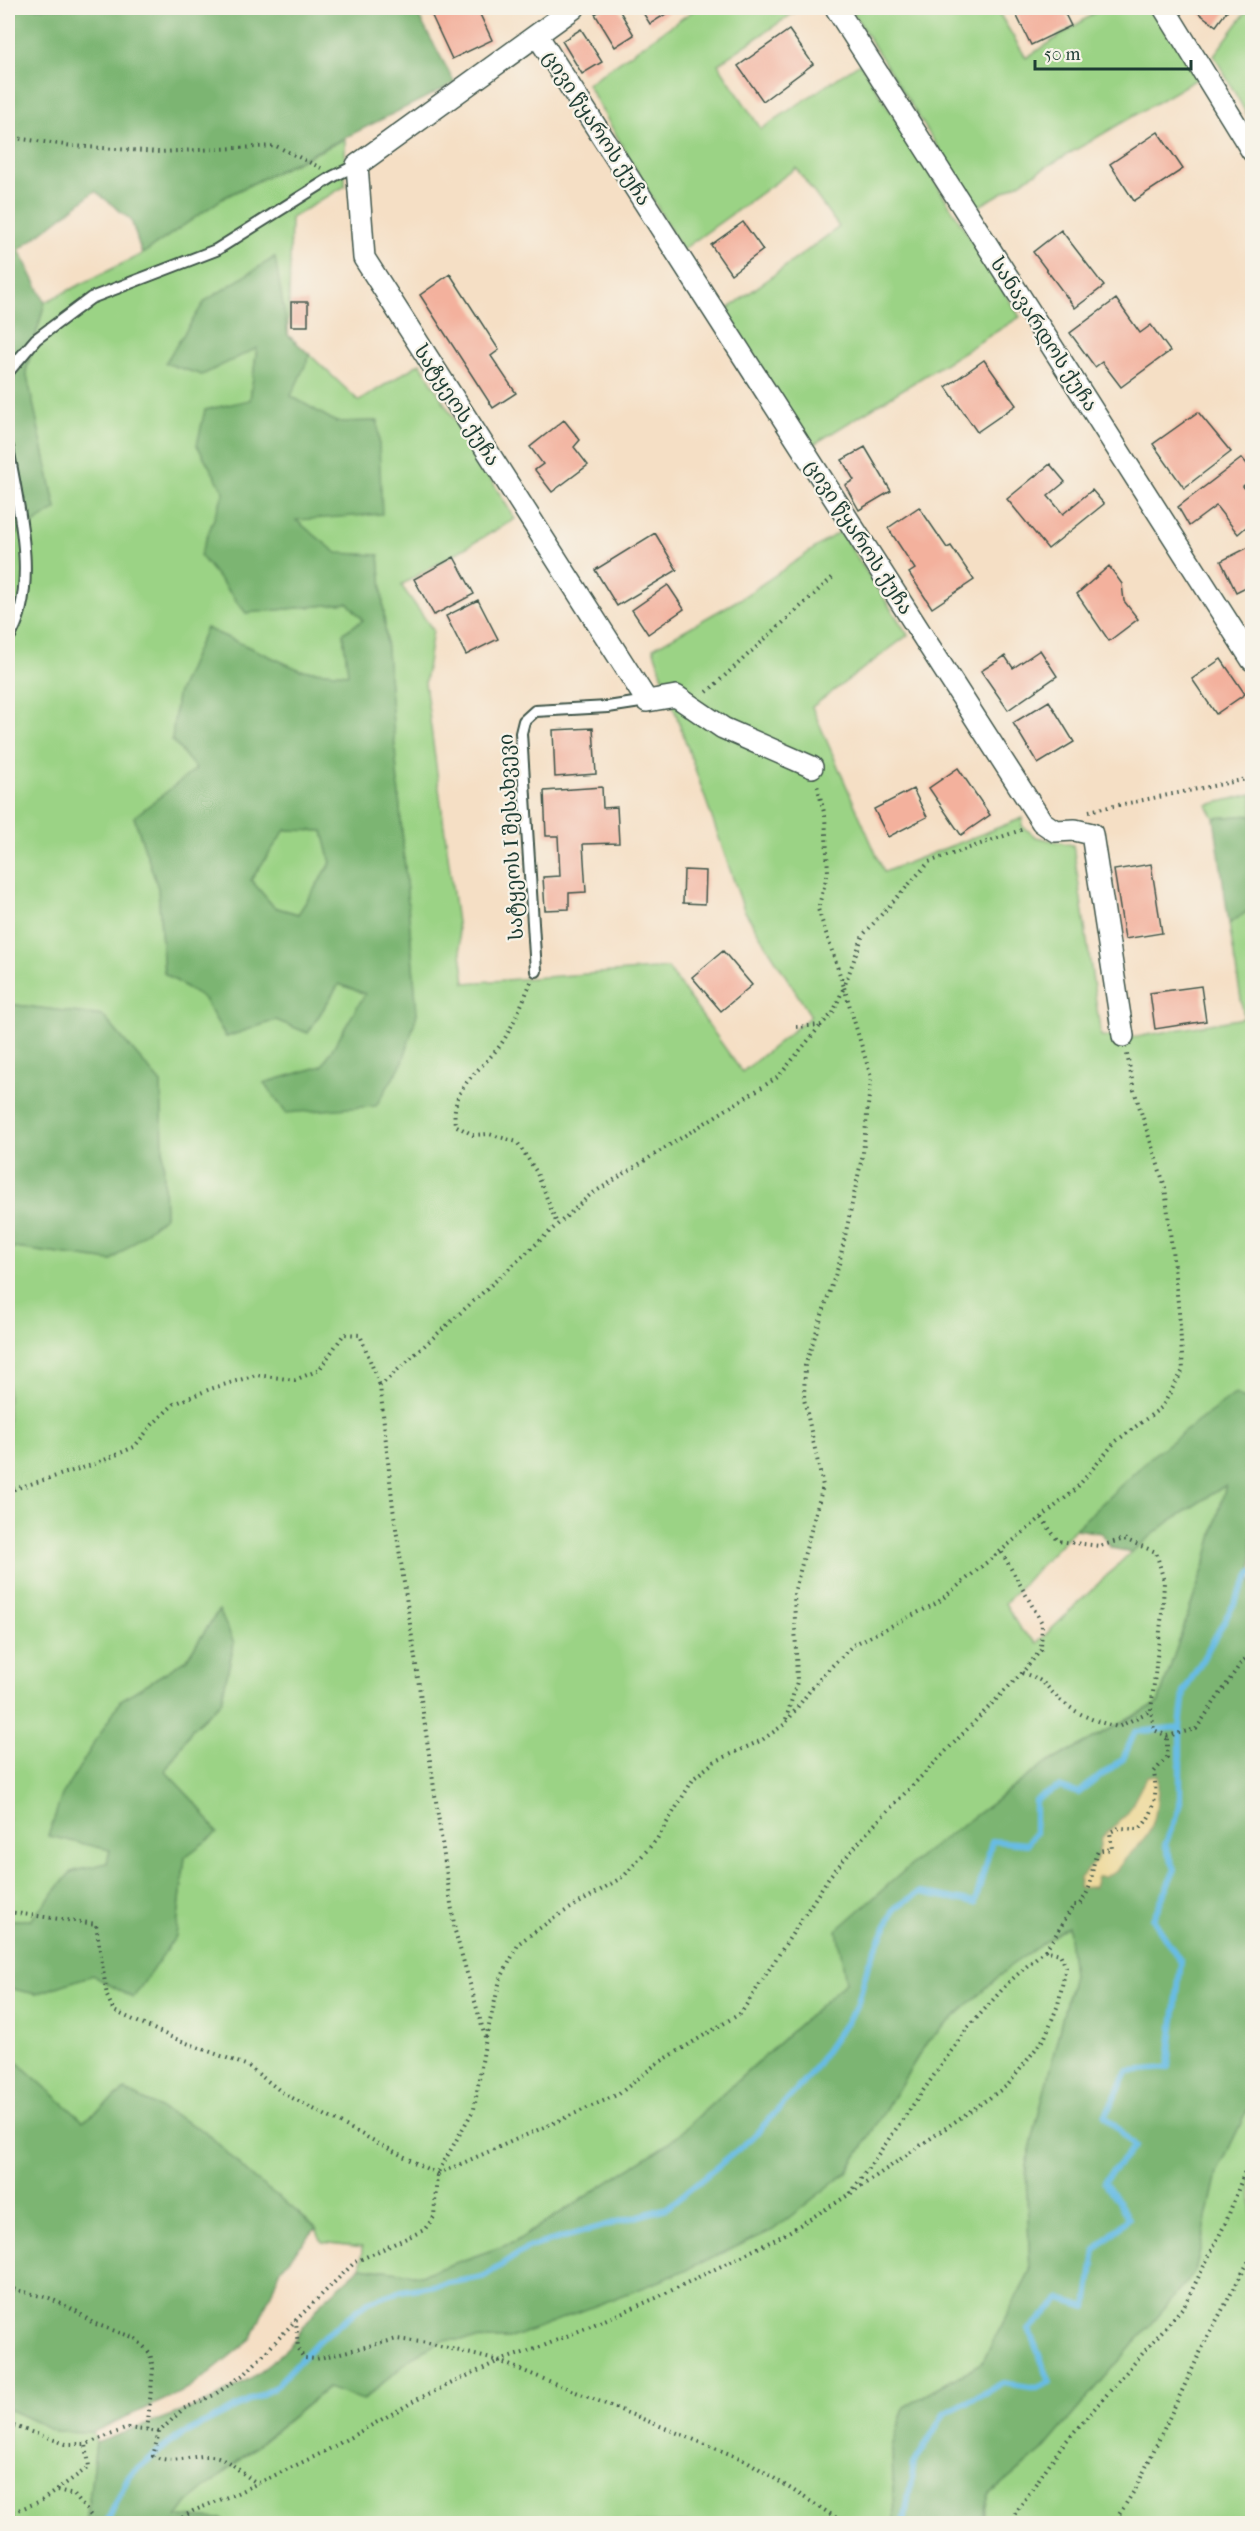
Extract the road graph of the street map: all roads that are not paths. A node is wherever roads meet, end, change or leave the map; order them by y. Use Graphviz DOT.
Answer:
graph roads {
  1 [pos="574,8"];
  2 [pos="836,8"];
  3 [pos="1164,8"];
  4 [pos="537,35"];
  5 [pos="1252,151"];
  6 [pos="357,165"];
  7 [pos="8,372"];
  8 [pos="8,447"];
  9 [pos="8,639"];
  10 [pos="1252,660"];
  11 [pos="646,701"];
  12 [pos="812,767"];
  13 [pos="536,971"];
  14 [pos="1123,1036"];
  1 -- 4 [label="street"];
  2 -- 10 [label="street, სანავარდოს ქუჩა"];
  3 -- 5 [label="street"];
  4 -- 6 [label="street"];
  4 -- 14 [label="street, ცივი წყაროს ქუჩა"];
  6 -- 7 [label="lane"];
  6 -- 11 [label="street, სატყეოს ქუჩა"];
  8 -- 9 [label="lane"];
  11 -- 12 [label="street"];
  11 -- 13 [label="lane, სატყეოს I შესახვევი"];
}
